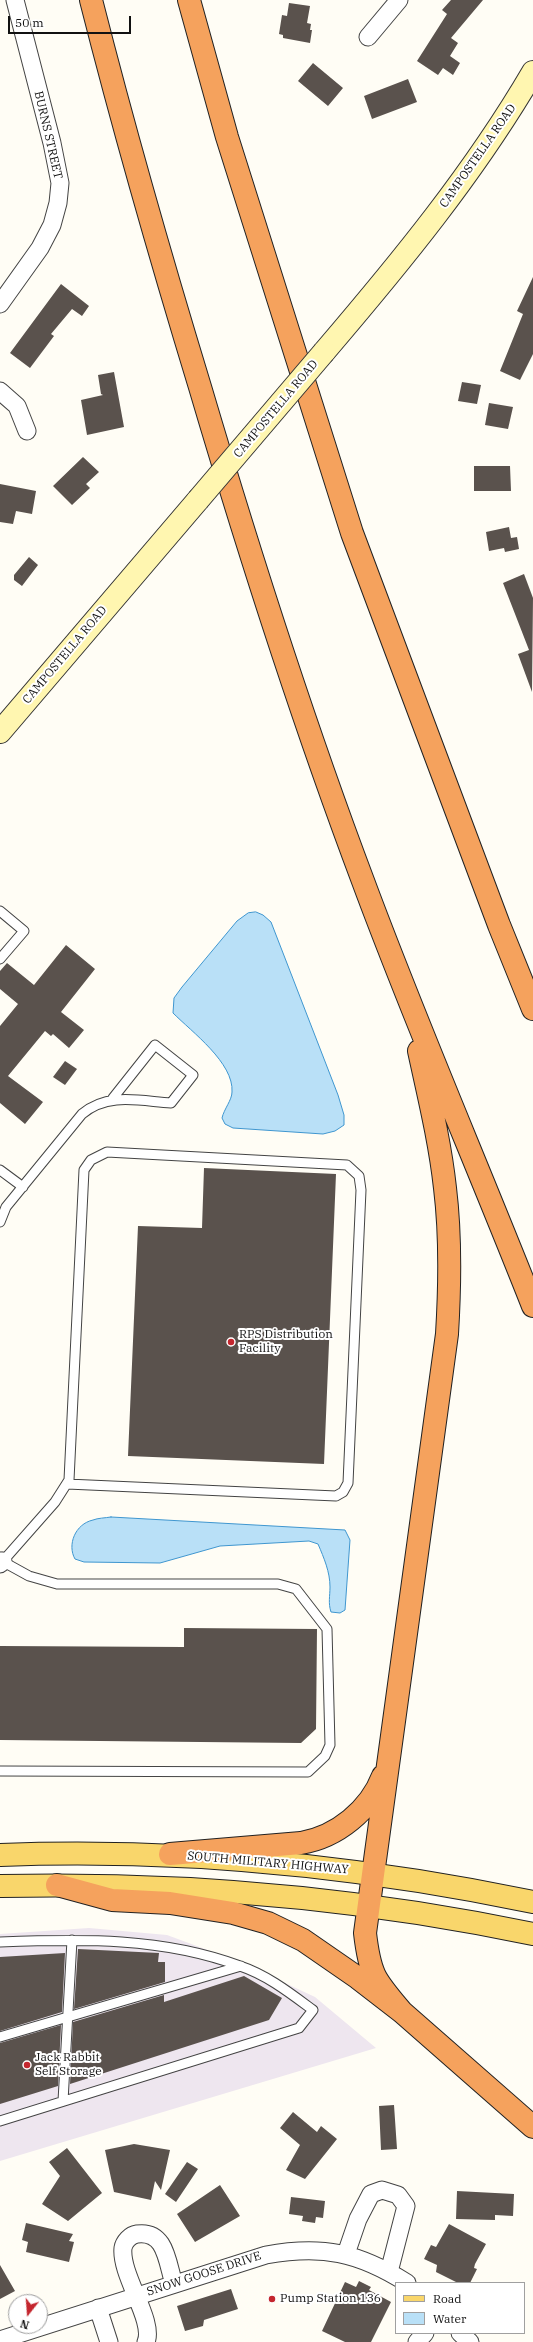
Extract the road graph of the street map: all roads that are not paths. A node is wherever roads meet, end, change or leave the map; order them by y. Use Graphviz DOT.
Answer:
graph roads {
  1 [pos="15,0"];
  2 [pos="91,0"];
  3 [pos="190,0"];
  4 [pos="399,0"];
  5 [pos="368,37"];
  6 [pos="533,72"];
  7 [pos="0,304"];
  8 [pos="0,391"];
  9 [pos="28,431"];
  10 [pos="0,732"];
  11 [pos="0,911"];
  12 [pos="499,925"];
  13 [pos="0,959"];
  14 [pos="406,992"];
  15 [pos="533,1000"];
  16 [pos="533,1009"];
  17 [pos="113,1098"];
  18 [pos="0,1170"];
  19 [pos="23,1186"];
  20 [pos="0,1222"];
  21 [pos="533,1306"];
  22 [pos="67,1484"];
  23 [pos="1,1560"];
  24 [pos="389,1762"];
  25 [pos="0,1771"];
  26 [pos="170,1854"];
  27 [pos="0,1855"];
  28 [pos="374,1872"];
  29 [pos="58,1885"];
  30 [pos="0,1886"];
  31 [pos="533,1902"];
  32 [pos="369,1905"];
  33 [pos="533,1934"];
  34 [pos="72,1940"];
  35 [pos="0,1942"];
  36 [pos="241,1966"];
  37 [pos="402,2012"];
  38 [pos="67,2018"];
  39 [pos="0,2037"];
  40 [pos="63,2101"];
  41 [pos="0,2121"];
  42 [pos="533,2127"];
  43 [pos="346,2254"];
  44 [pos="389,2272"];
  45 [pos="405,2282"];
  46 [pos="174,2284"];
  47 [pos="135,2296"];
  48 [pos="98,2308"];
  49 [pos="424,2334"];
  50 [pos="461,2334"];
  51 [pos="0,2340"];
  52 [pos="109,2342"];
  53 [pos="146,2342"];
  54 [pos="417,2342"];
  55 [pos="470,2342"];
  1 -- 7 [label="street, BURNS STREET"];
  2 -- 14 [label="highway"];
  3 -- 12 [label="highway"];
  4 -- 5 [label="street"];
  6 -- 10 [label="main road, CAMPOSTELLA ROAD, bridge"];
  8 -- 9 [label="street"];
  11 -- 13 [label="lane"];
  12 -- 15 [label="highway"];
  12 -- 16 [label="highway"];
  14 -- 21 [label="highway"];
  14 -- 24 [label="highway"];
  17 -- 17 [label="lane"];
  17 -- 19 [label="lane"];
  18 -- 19 [label="lane"];
  19 -- 20 [label="lane"];
  22 -- 22 [label="lane"];
  22 -- 23 [label="lane"];
  23 -- 25 [label="lane"];
  24 -- 26 [label="highway"];
  24 -- 28 [label="highway"];
  26 -- 27 [label="main road, SOUTH MILITARY HIGHWAY"];
  26 -- 28 [label="main road, SOUTH MILITARY HIGHWAY"];
  28 -- 31 [label="main road, SOUTH MILITARY HIGHWAY"];
  28 -- 32 [label="highway"];
  29 -- 30 [label="main road"];
  29 -- 32 [label="main road"];
  29 -- 37 [label="highway"];
  32 -- 33 [label="main road"];
  32 -- 37 [label="highway"];
  34 -- 35 [label="lane"];
  34 -- 36 [label="lane"];
  34 -- 38 [label="lane"];
  36 -- 38 [label="lane"];
  36 -- 40 [label="lane"];
  37 -- 42 [label="highway"];
  38 -- 39 [label="lane"];
  38 -- 40 [label="lane"];
  40 -- 41 [label="lane"];
  43 -- 44 [label="street, SNOW GOOSE DRIVE"];
  43 -- 44 [label="street"];
  43 -- 46 [label="street, SNOW GOOSE DRIVE"];
  44 -- 45 [label="street, SNOW GOOSE DRIVE"];
  46 -- 47 [label="street, SNOW GOOSE DRIVE"];
  46 -- 47 [label="street"];
  47 -- 48 [label="street, SNOW GOOSE DRIVE"];
  47 -- 53 [label="street"];
  48 -- 51 [label="street, SNOW GOOSE DRIVE"];
  48 -- 52 [label="street"];
  49 -- 54 [label="street"];
  50 -- 55 [label="street"];
}
